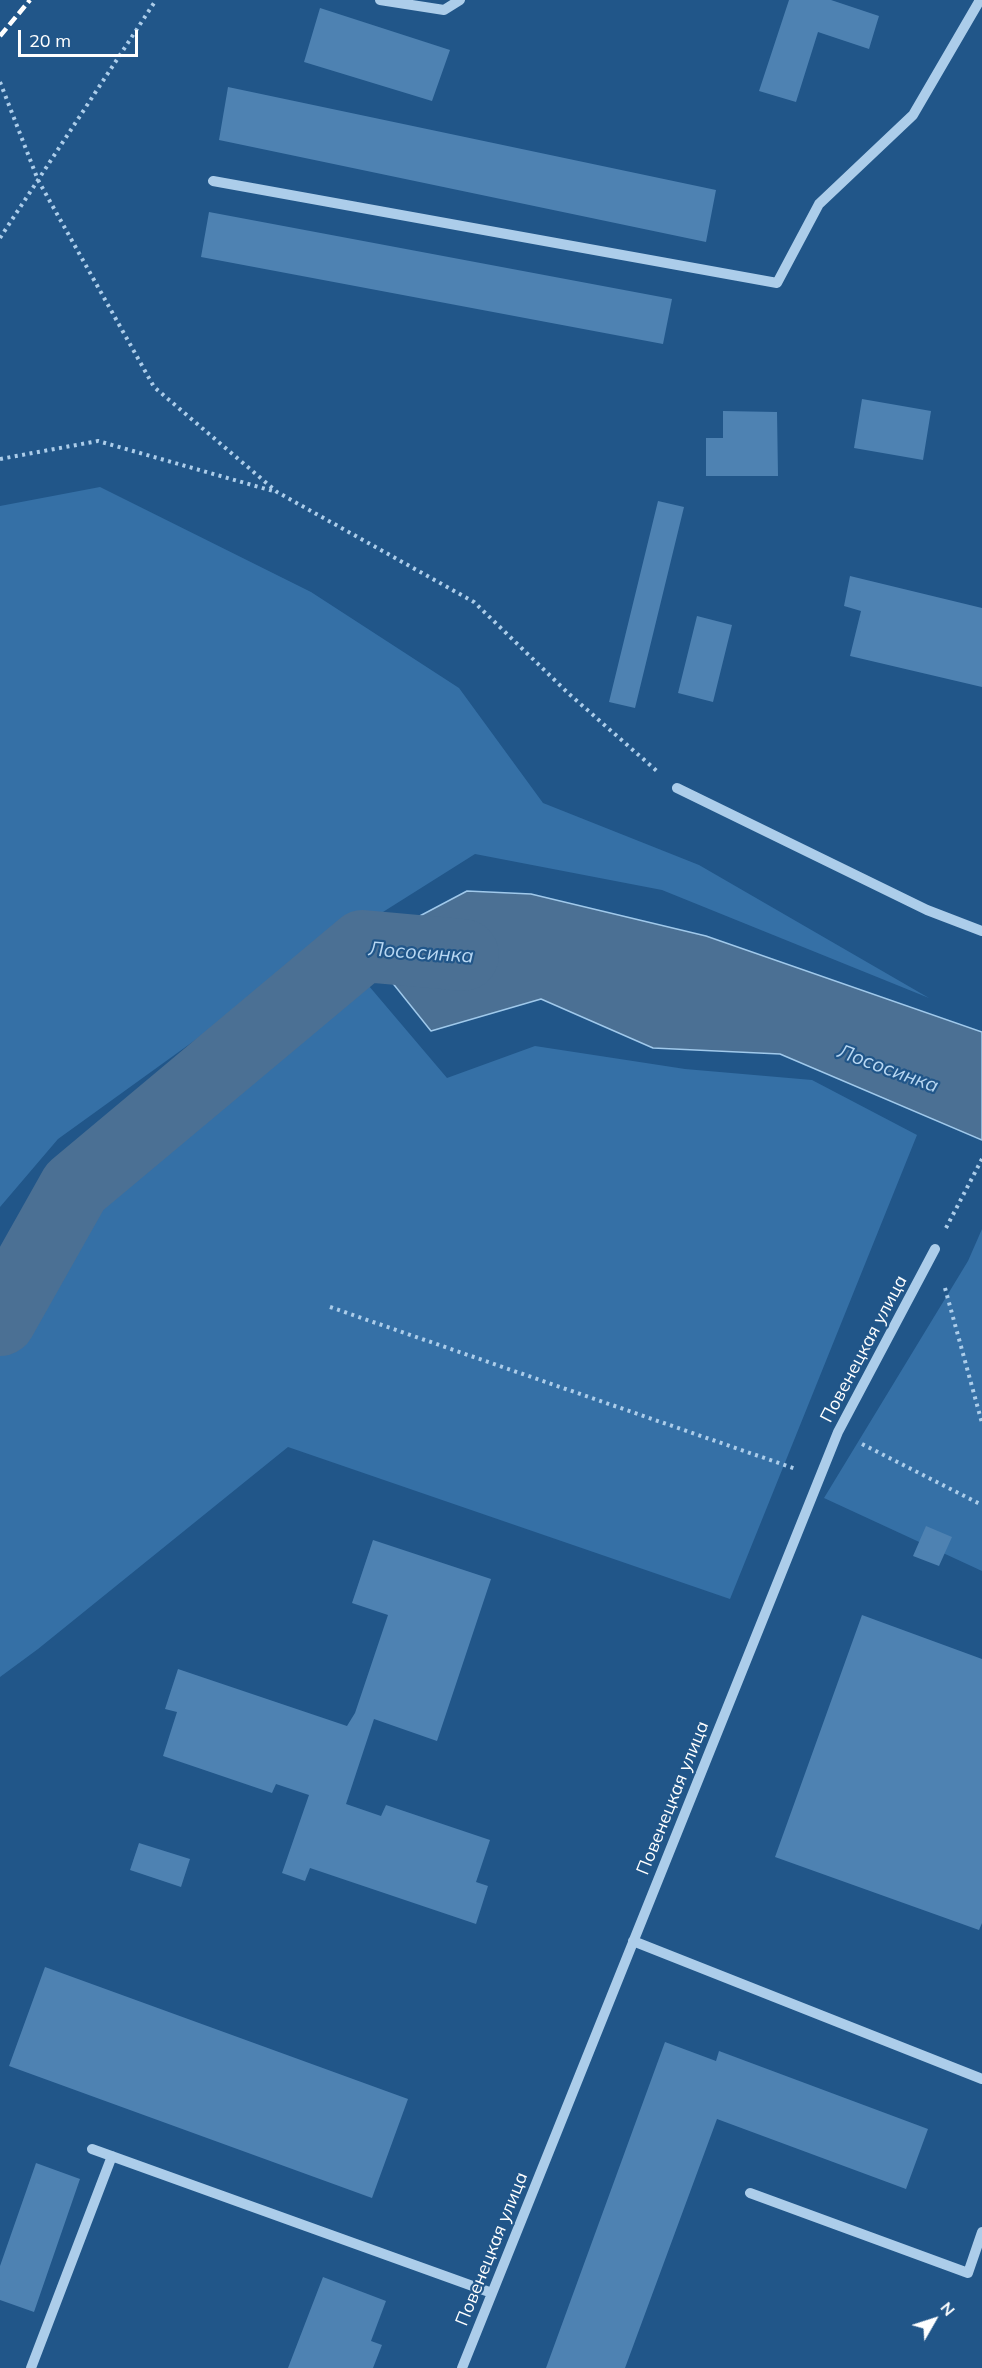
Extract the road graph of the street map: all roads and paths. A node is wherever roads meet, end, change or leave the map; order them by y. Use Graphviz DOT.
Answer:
graph roads {
  1 [pos="156,0"];
  2 [pos="380,0"];
  3 [pos="460,0"];
  4 [pos="980,0"];
  5 [pos="0,82"];
  6 [pos="38,180"];
  7 [pos="213,181"];
  8 [pos="0,238"];
  9 [pos="0,459"];
  10 [pos="277,492"];
  11 [pos="677,788"];
  12 [pos="982,931"];
  13 [pos="982,1159"];
  14 [pos="935,1249"];
  15 [pos="330,1307"];
  16 [pos="982,1423"];
  17 [pos="838,1432"];
  18 [pos="819,1477"];
  19 [pos="982,1505"];
  20 [pos="633,1941"];
  21 [pos="982,2079"];
  22 [pos="92,2149"];
  23 [pos="112,2156"];
  24 [pos="750,2193"];
  25 [pos="982,2232"];
  26 [pos="492,2293"];
  27 [pos="30,2368"];
  28 [pos="462,2368"];
  1 -- 6 [label="path"];
  2 -- 3 [label="street"];
  4 -- 7 [label="street"];
  5 -- 6 [label="path"];
  6 -- 8 [label="path"];
  6 -- 10 [label="path"];
  9 -- 10 [label="path"];
  10 -- 11 [label="path"];
  11 -- 12 [label="street"];
  13 -- 14 [label="path"];
  14 -- 16 [label="path"];
  14 -- 17 [label="street, Повенецкая улица"];
  15 -- 18 [label="path"];
  17 -- 18 [label="street, Повенецкая улица"];
  17 -- 19 [label="path"];
  18 -- 20 [label="street, Повенецкая улица"];
  20 -- 21 [label="street"];
  20 -- 26 [label="street, Повенецкая улица"];
  22 -- 23 [label="street"];
  23 -- 26 [label="street"];
  23 -- 27 [label="street"];
  24 -- 25 [label="street"];
  26 -- 28 [label="street, Повенецкая улица"];
}
